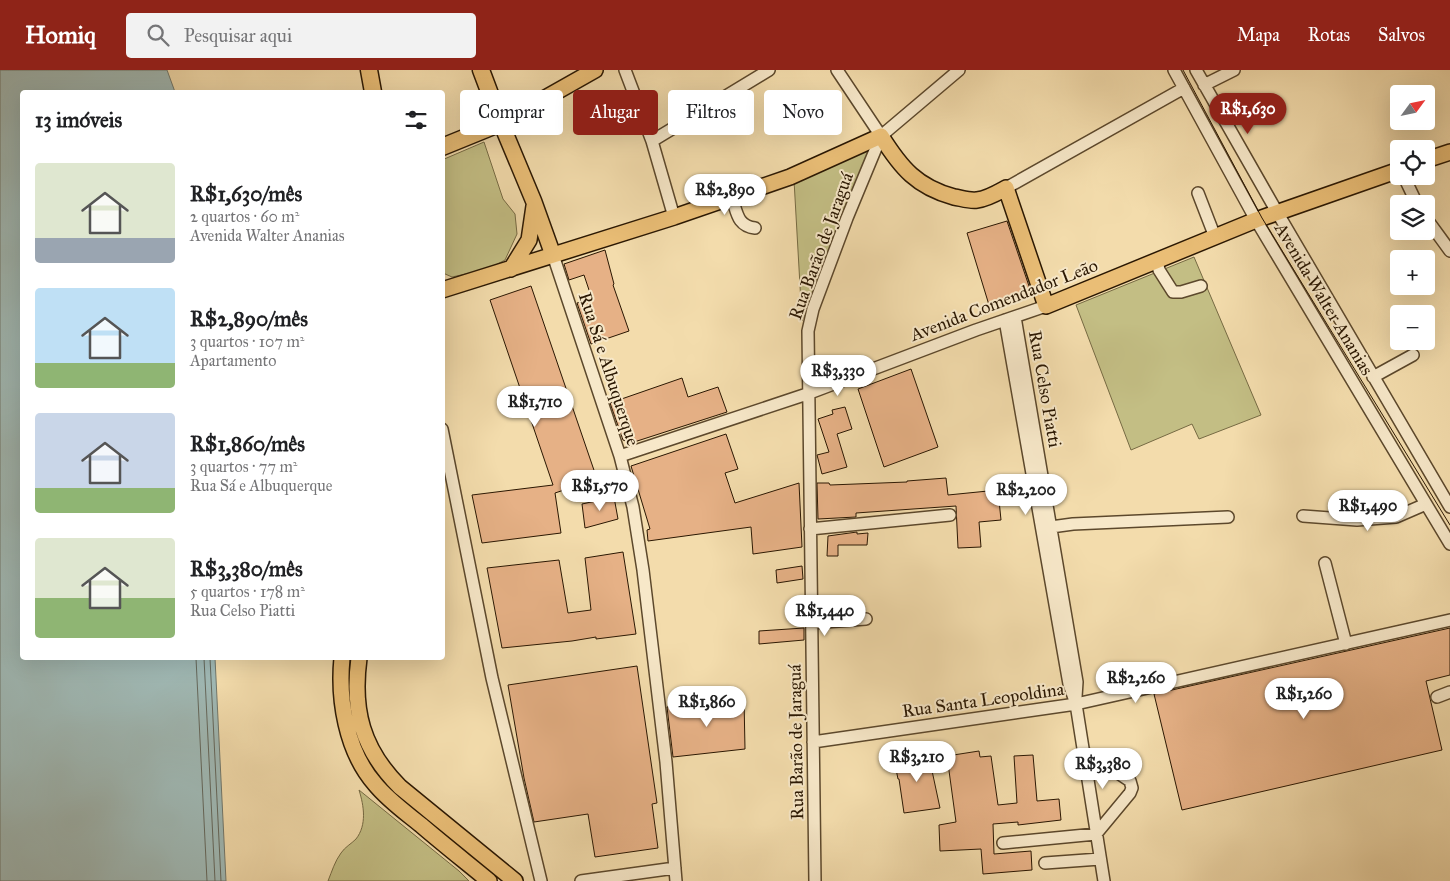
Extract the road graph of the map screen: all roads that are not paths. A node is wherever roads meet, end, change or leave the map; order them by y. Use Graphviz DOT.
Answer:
graph roads {
  1 [pos="369,70"];
  2 [pos="481,70"];
  3 [pos="595,70"];
  4 [pos="625,70"];
  5 [pos="769,70"];
  6 [pos="837,70"];
  7 [pos="959,70"];
  8 [pos="1174,70"];
  9 [pos="1196,70"];
  10 [pos="1234,70"];
  11 [pos="1204,84"];
  12 [pos="1184,88"];
  13 [pos="373,90"];
  14 [pos="489,90"];
  15 [pos="560,90"];
  16 [pos="472,135"];
  17 [pos="506,135"];
  18 [pos="881,136"];
  19 [pos="652,141"];
  20 [pos="445,146"];
  21 [pos="1450,152"];
  22 [pos="1435,157"];
  23 [pos="1390,173"];
  24 [pos="1006,188"];
  25 [pos="1198,193"];
  26 [pos="732,198"];
  27 [pos="534,202"];
  28 [pos="1277,212"];
  29 [pos="674,218"];
  30 [pos="1256,220"];
  31 [pos="755,228"];
  32 [pos="1435,229"];
  33 [pos="1215,237"];
  34 [pos="1449,247"];
  35 [pos="553,255"];
  36 [pos="1157,260"];
  37 [pos="511,269"];
  38 [pos="1201,286"];
  39 [pos="445,287"];
  40 [pos="1046,306"];
  41 [pos="1010,318"];
  42 [pos="1412,355"];
  43 [pos="1373,376"];
  44 [pos="807,394"];
  45 [pos="445,444"];
  46 [pos="620,456"];
  47 [pos="1426,504"];
  48 [pos="1450,508"];
  49 [pos="950,515"];
  50 [pos="1303,516"];
  51 [pos="1228,517"];
  52 [pos="1051,526"];
  53 [pos="810,529"];
  54 [pos="1450,544"];
  55 [pos="1325,564"];
  56 [pos="866,620"];
  57 [pos="1450,620"];
  58 [pos="811,623"];
  59 [pos="1346,644"];
  60 [pos="342,660"];
  61 [pos="359,660"];
  62 [pos="1450,692"];
  63 [pos="1438,697"];
  64 [pos="1076,704"];
  65 [pos="813,742"];
  66 [pos="1083,752"];
  67 [pos="1096,834"];
  68 [pos="1003,843"];
  69 [pos="1100,859"];
  70 [pos="1046,863"];
  71 [pos="675,868"];
  72 [pos="474,876"];
  73 [pos="489,881"];
  74 [pos="515,881"];
  75 [pos="541,881"];
  76 [pos="581,881"];
  77 [pos="676,881"];
  78 [pos="815,881"];
  79 [pos="1104,881"];
  1 -- 13 [label="highway"];
  2 -- 14 [label="highway"];
  3 -- 15 [label="main road"];
  4 -- 19 [label="street"];
  5 -- 19 [label="street"];
  6 -- 18 [label="street"];
  7 -- 18 [label="street"];
  8 -- 12 [label="street, Avenida Walter Ananias"];
  9 -- 11 [label="street, Avenida Walter Ananias"];
  10 -- 11 [label="street"];
  11 -- 28 [label="street, Avenida Walter Ananias"];
  12 -- 24 [label="street"];
  12 -- 30 [label="street, Avenida Walter Ananias"];
  16 -- 20 [label="highway"];
  17 -- 27 [label="main road"];
  18 -- 24 [label="main road"];
  18 -- 26 [label="main road"];
  18 -- 44 [label="street, Rua Barão de Jaraguá"];
  19 -- 29 [label="street"];
  21 -- 22 [label="main road"];
  23 -- 28 [label="main road, Avenida Comendador Leão"];
  24 -- 40 [label="main road"];
  25 -- 33 [label="street"];
  26 -- 29 [label="main road"];
  26 -- 31 [label="street"];
  27 -- 35 [label="main road"];
  27 -- 37 [label="main road"];
  28 -- 30 [label="main road, Avenida Comendador Leão"];
  28 -- 43 [label="street, Avenida Walter Ananias"];
  29 -- 35 [label="main road"];
  30 -- 33 [label="main road, Avenida Comendador Leão"];
  30 -- 47 [label="street, Avenida Walter Ananias"];
  32 -- 34 [label="street"];
  33 -- 36 [label="main road, Avenida Comendador Leão"];
  35 -- 37 [label="main road"];
  35 -- 46 [label="street, Rua Sá e Albuquerque"];
  36 -- 38 [label="street"];
  36 -- 40 [label="main road, Avenida Comendador Leão"];
  37 -- 39 [label="main road"];
  40 -- 41 [label="street, Avenida Comendador Leão"];
  41 -- 44 [label="street, Avenida Comendador Leão"];
  41 -- 52 [label="street, Rua Celso Piatti"];
  41 -- 64 [label="street, Rua Celso Piatti"];
  42 -- 43 [label="street"];
  43 -- 48 [label="street, Avenida Walter Ananias"];
  44 -- 46 [label="street, Avenida Comendador Leão"];
  44 -- 53 [label="street, Rua Barão de Jaraguá"];
  45 -- 75 [label="street"];
  46 -- 71 [label="street, Rua Sá e Albuquerque"];
  47 -- 50 [label="street"];
  47 -- 54 [label="street, Avenida Walter Ananias"];
  49 -- 53 [label="street"];
  51 -- 52 [label="street"];
  52 -- 64 [label="street, Rua Celso Piatti"];
  53 -- 58 [label="street, Rua Barão de Jaraguá"];
  55 -- 59 [label="street"];
  56 -- 58 [label="street"];
  57 -- 59 [label="street, Rua Santa Leopoldina"];
  58 -- 65 [label="street, Rua Barão de Jaraguá"];
  59 -- 64 [label="street, Rua Santa Leopoldina"];
  60 -- 72 [label="main road"];
  61 -- 74 [label="main road"];
  62 -- 63 [label="street"];
  64 -- 65 [label="street, Rua Santa Leopoldina"];
  64 -- 66 [label="street, Rua Celso Piatti"];
  65 -- 78 [label="street, Rua Barão de Jaraguá"];
  66 -- 67 [label="street, Rua Celso Piatti"];
  66 -- 67 [label="street"];
  67 -- 68 [label="street"];
  67 -- 69 [label="street, Rua Celso Piatti"];
  69 -- 70 [label="street"];
  69 -- 79 [label="street, Rua Celso Piatti"];
  71 -- 76 [label="street"];
  71 -- 77 [label="street, Rua Sá e Albuquerque"];
  72 -- 73 [label="main road"];
}
